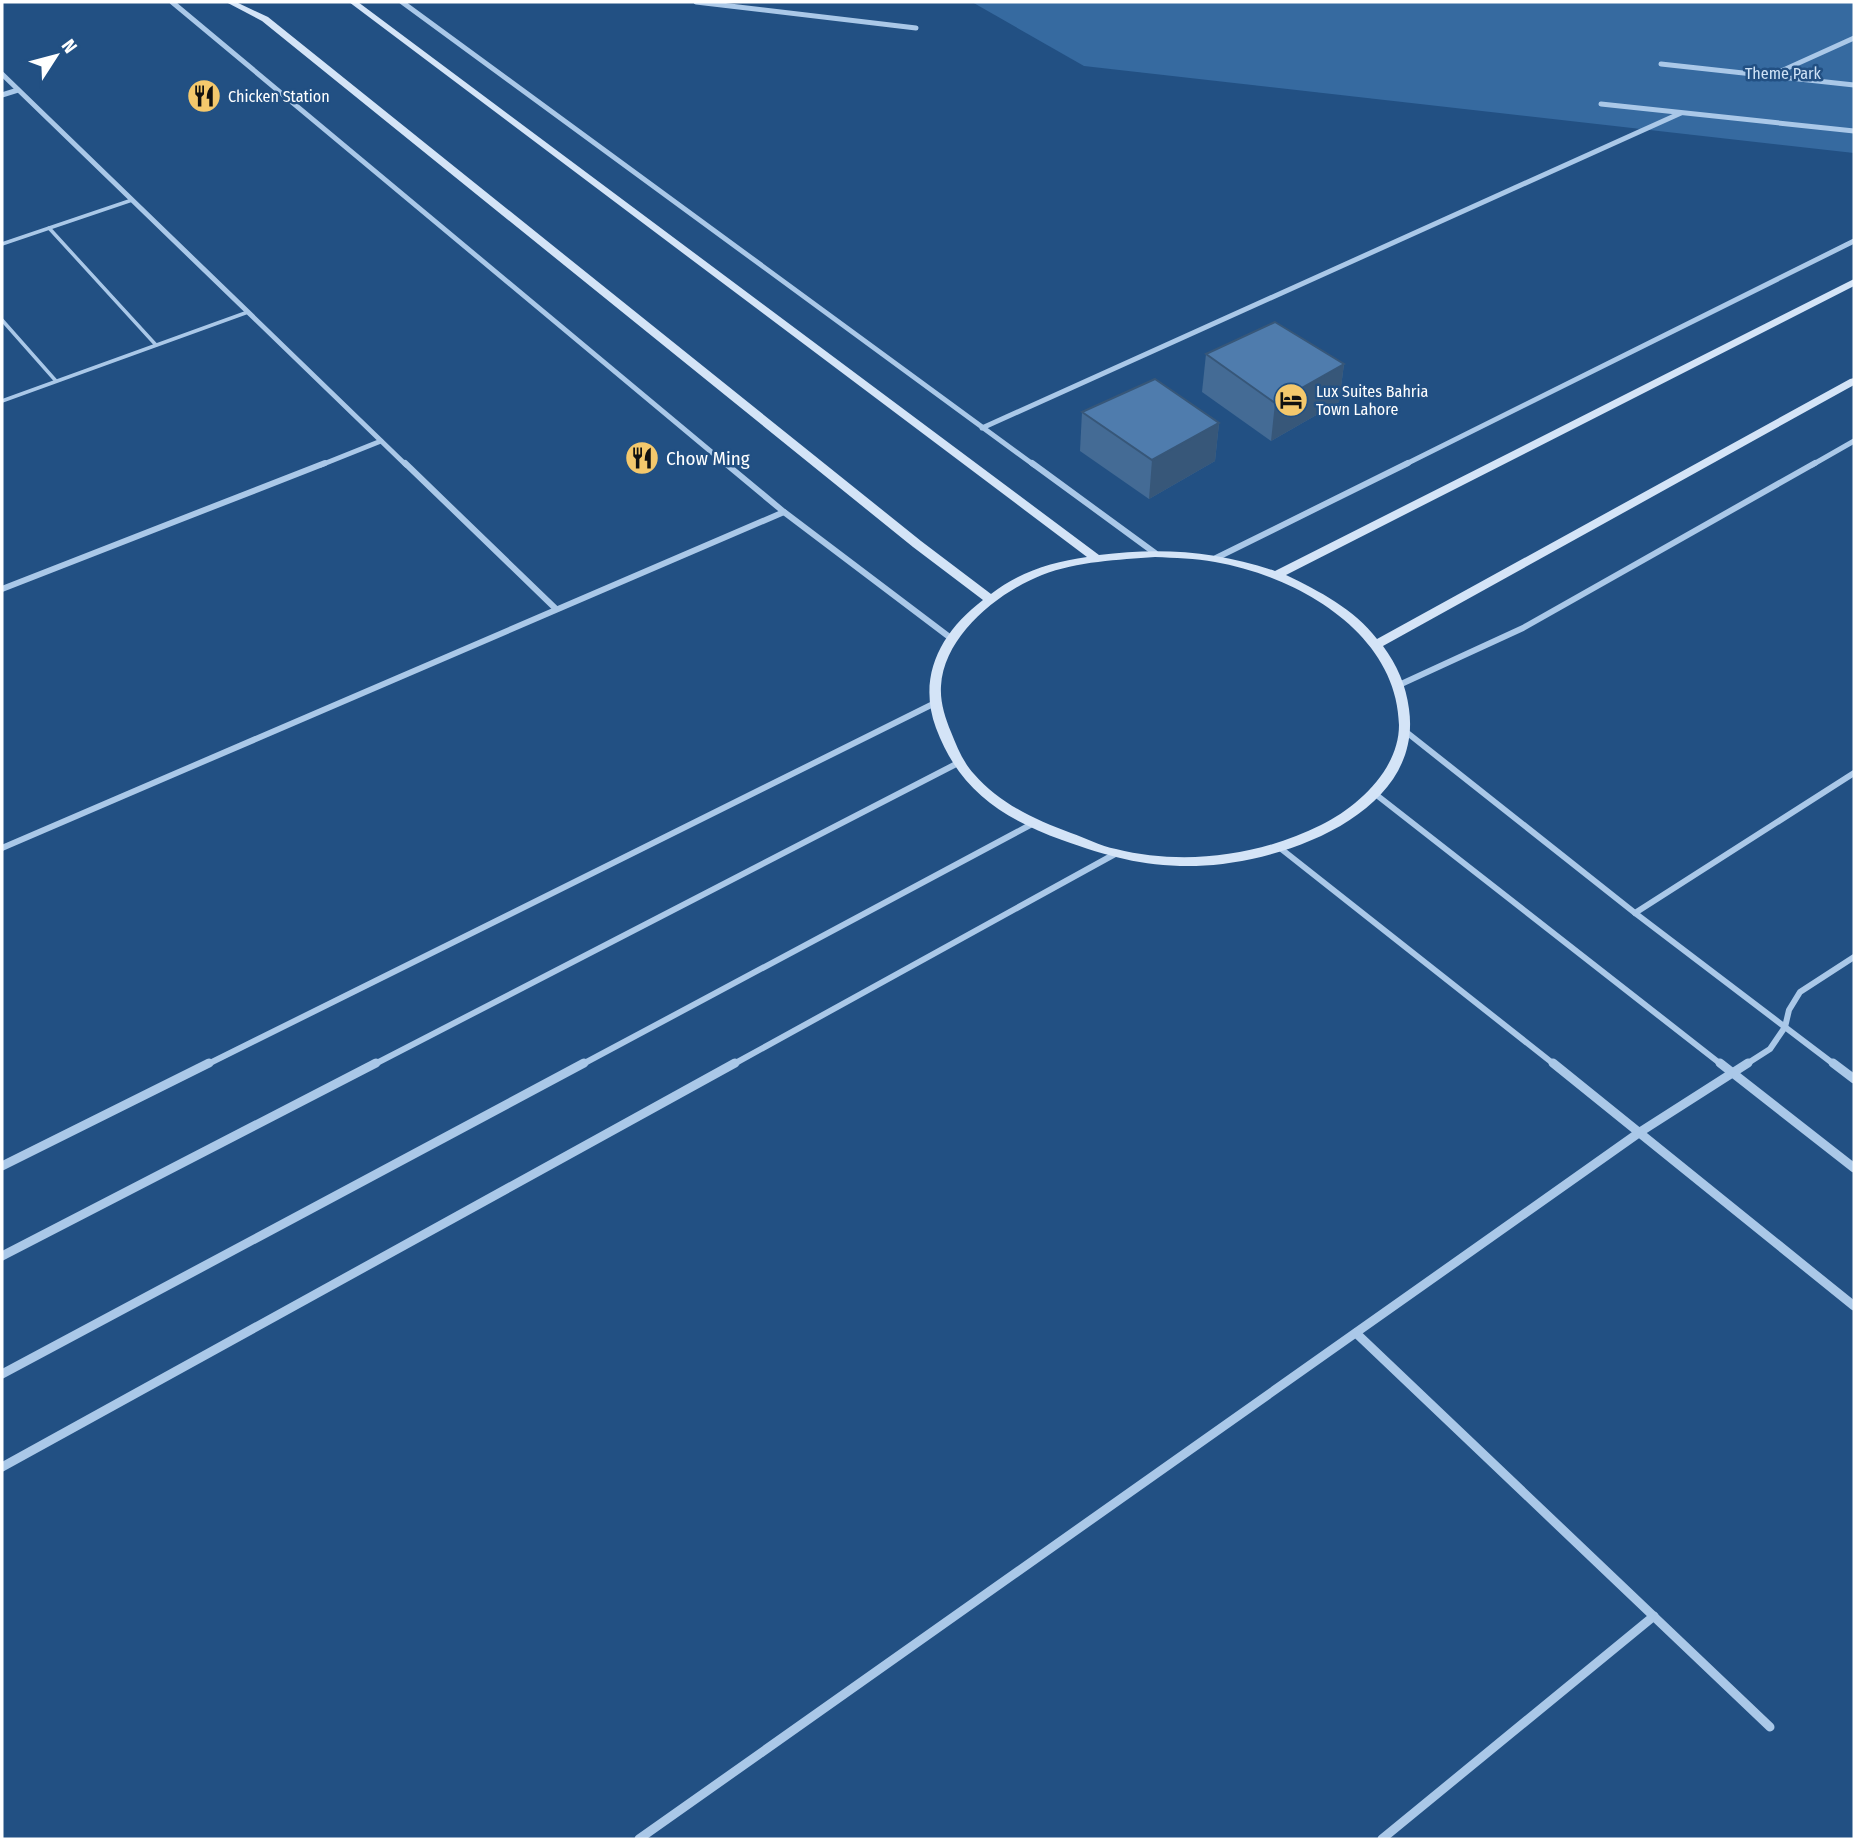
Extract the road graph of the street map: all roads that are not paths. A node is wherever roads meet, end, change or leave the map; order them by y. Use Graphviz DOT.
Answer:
graph roads {
  1 [pos="173,2"];
  2 [pos="230,2"];
  3 [pos="354,2"];
  4 [pos="402,2"];
  5 [pos="696,2"];
  6 [pos="916,28"];
  7 [pos="1854,38"];
  8 [pos="1661,64"];
  9 [pos="2,74"];
  10 [pos="1770,76"];
  11 [pos="1854,85"];
  12 [pos="18,90"];
  13 [pos="2,95"];
  14 [pos="1601,104"];
  15 [pos="1681,113"];
  16 [pos="1854,131"];
  17 [pos="132,200"];
  18 [pos="49,228"];
  19 [pos="1854,241"];
  20 [pos="2,244"];
  21 [pos="1854,282"];
  22 [pos="248,312"];
  23 [pos="2,320"];
  24 [pos="156,345"];
  25 [pos="56,381"];
  26 [pos="1854,381"];
  27 [pos="2,401"];
  28 [pos="982,428"];
  29 [pos="381,441"];
  30 [pos="1854,441"];
  31 [pos="784,512"];
  32 [pos="1155,552"];
  33 [pos="1095,557"];
  34 [pos="1216,558"];
  35 [pos="1278,575"];
  36 [pos="2,589"];
  37 [pos="990,599"];
  38 [pos="556,609"];
  39 [pos="952,639"];
  40 [pos="1377,644"];
  41 [pos="1399,685"];
  42 [pos="935,703"];
  43 [pos="1405,731"];
  44 [pos="958,763"];
  45 [pos="1854,773"];
  46 [pos="1374,793"];
  47 [pos="1032,824"];
  48 [pos="2,848"];
  49 [pos="1280,848"];
  50 [pos="1115,854"];
  51 [pos="1635,913"];
  52 [pos="1854,957"];
  53 [pos="1785,1027"];
  54 [pos="1732,1073"];
  55 [pos="1854,1079"];
  56 [pos="1640,1132"];
  57 [pos="2,1166"];
  58 [pos="1854,1168"];
  59 [pos="2,1256"];
  60 [pos="1854,1306"];
  61 [pos="1356,1333"];
  62 [pos="2,1374"];
  63 [pos="2,1467"];
  64 [pos="1654,1616"];
  65 [pos="1770,1727"];
  66 [pos="639,1839"];
  67 [pos="1382,1839"];
  1 -- 31 [label="street"];
  2 -- 37 [label="street"];
  3 -- 33 [label="street"];
  4 -- 28 [label="street"];
  5 -- 6 [label="street"];
  7 -- 10 [label="street"];
  8 -- 10 [label="street"];
  9 -- 12 [label="street"];
  10 -- 11 [label="street"];
  12 -- 13 [label="street"];
  12 -- 17 [label="street"];
  14 -- 15 [label="street"];
  15 -- 16 [label="street"];
  15 -- 28 [label="street"];
  17 -- 18 [label="lane"];
  17 -- 22 [label="street"];
  18 -- 20 [label="lane"];
  18 -- 24 [label="lane"];
  19 -- 34 [label="street"];
  21 -- 35 [label="street"];
  22 -- 24 [label="lane"];
  22 -- 29 [label="street"];
  23 -- 25 [label="lane"];
  24 -- 25 [label="lane"];
  25 -- 27 [label="lane"];
  26 -- 40 [label="street"];
  28 -- 32 [label="street"];
  29 -- 36 [label="street"];
  29 -- 38 [label="street"];
  30 -- 41 [label="street"];
  31 -- 38 [label="street"];
  31 -- 39 [label="street"];
  32 -- 33 [label="street"];
  32 -- 34 [label="street"];
  33 -- 37 [label="street"];
  34 -- 35 [label="street"];
  35 -- 40 [label="street"];
  37 -- 39 [label="street"];
  38 -- 48 [label="street"];
  39 -- 42 [label="street"];
  40 -- 41 [label="street"];
  41 -- 43 [label="street"];
  42 -- 44 [label="street"];
  42 -- 57 [label="street"];
  43 -- 46 [label="street"];
  43 -- 51 [label="street"];
  44 -- 47 [label="street"];
  44 -- 59 [label="street"];
  45 -- 51 [label="street"];
  46 -- 49 [label="street"];
  46 -- 54 [label="street"];
  47 -- 50 [label="street"];
  47 -- 62 [label="street"];
  49 -- 50 [label="street"];
  49 -- 56 [label="street"];
  50 -- 63 [label="street"];
  51 -- 53 [label="street"];
  52 -- 53 [label="street"];
  53 -- 54 [label="street"];
  53 -- 55 [label="street"];
  54 -- 56 [label="street"];
  54 -- 58 [label="street"];
  56 -- 60 [label="street"];
  56 -- 61 [label="street"];
  61 -- 64 [label="street"];
  61 -- 66 [label="street"];
  64 -- 65 [label="street"];
  64 -- 67 [label="street"];
}
